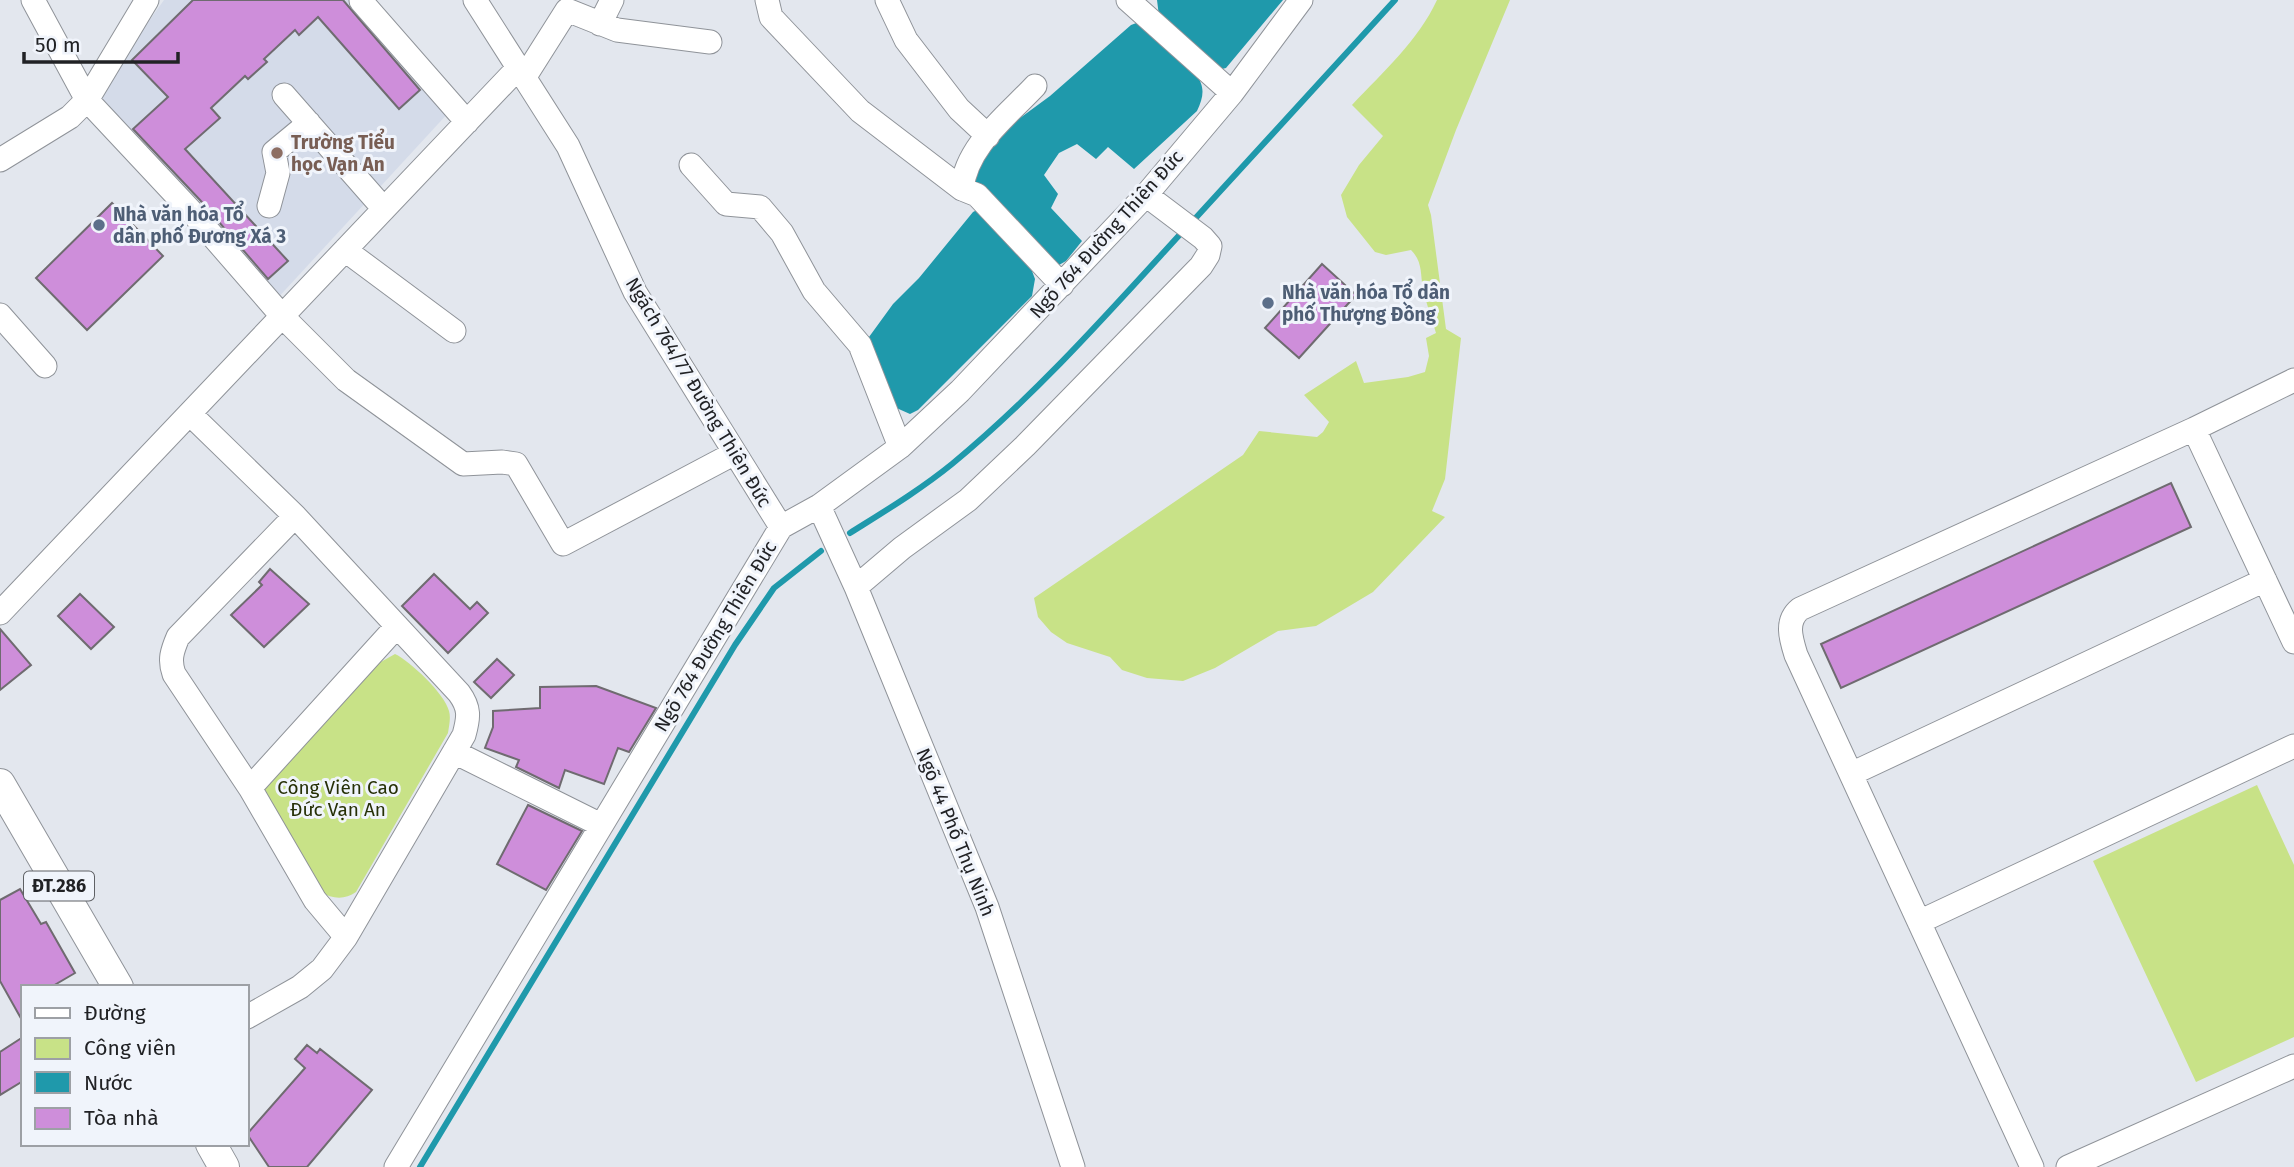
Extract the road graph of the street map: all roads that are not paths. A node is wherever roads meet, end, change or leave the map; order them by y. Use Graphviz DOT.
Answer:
graph roads {
  1 [pos="33,0"];
  2 [pos="147,0"];
  3 [pos="475,0"];
  4 [pos="612,0"];
  5 [pos="767,0"];
  6 [pos="887,0"];
  7 [pos="1301,0"];
  8 [pos="361,1"];
  9 [pos="1131,1"];
  10 [pos="600,24"];
  11 [pos="710,42"];
  12 [pos="521,73"];
  13 [pos="1035,86"];
  14 [pos="1232,93"];
  15 [pos="284,94"];
  16 [pos="87,100"];
  17 [pos="467,122"];
  18 [pos="309,123"];
  19 [pos="988,136"];
  20 [pos="0,160"];
  21 [pos="691,165"];
  22 [pos="962,189"];
  23 [pos="1146,195"];
  24 [pos="269,206"];
  25 [pos="384,209"];
  26 [pos="345,250"];
  27 [pos="1062,285"];
  28 [pos="0,315"];
  29 [pos="282,316"];
  30 [pos="454,331"];
  31 [pos="45,366"];
  32 [pos="2294,380"];
  33 [pos="190,414"];
  34 [pos="2194,429"];
  35 [pos="900,447"];
  36 [pos="735,453"];
  37 [pos="819,506"];
  38 [pos="295,516"];
  39 [pos="781,527"];
  40 [pos="2265,580"];
  41 [pos="856,587"];
  42 [pos="0,613"];
  43 [pos="397,626"];
  44 [pos="2294,642"];
  45 [pos="2294,747"];
  46 [pos="454,752"];
  47 [pos="1851,774"];
  48 [pos="0,784"];
  49 [pos="250,788"];
  50 [pos="601,825"];
  51 [pos="1919,922"];
  52 [pos="346,937"];
  53 [pos="117,985"];
  54 [pos="248,1016"];
  55 [pos="2294,1066"];
  56 [pos="212,1146"];
  57 [pos="224,1167"];
  58 [pos="396,1167"];
  59 [pos="1073,1167"];
  60 [pos="2032,1167"];
  61 [pos="2068,1167"];
  1 -- 16 [label="street"];
  2 -- 16 [label="street"];
  3 -- 12 [label="street, Ngách 764/77 Đường Thiên Đức"];
  4 -- 10 [label="street"];
  5 -- 22 [label="street"];
  6 -- 19 [label="street"];
  7 -- 14 [label="street, Ngõ 764 Đường Thiên Đức"];
  8 -- 17 [label="street"];
  9 -- 14 [label="street"];
  10 -- 11 [label="street"];
  10 -- 12 [label="street"];
  12 -- 17 [label="street"];
  12 -- 36 [label="street, Ngách 764/77 Đường Thiên Đức"];
  13 -- 19 [label="street"];
  14 -- 23 [label="street, Ngõ 764 Đường Thiên Đức"];
  15 -- 18 [label="street"];
  16 -- 20 [label="street"];
  16 -- 29 [label="street"];
  17 -- 25 [label="street"];
  18 -- 24 [label="street"];
  18 -- 25 [label="street"];
  19 -- 22 [label="street"];
  21 -- 35 [label="street"];
  22 -- 27 [label="street"];
  23 -- 27 [label="street, Ngõ 764 Đường Thiên Đức"];
  23 -- 41 [label="street"];
  25 -- 26 [label="street"];
  26 -- 29 [label="street"];
  26 -- 30 [label="street"];
  27 -- 35 [label="street, Ngõ 764 Đường Thiên Đức"];
  28 -- 31 [label="street"];
  29 -- 33 [label="street"];
  29 -- 36 [label="street"];
  32 -- 34 [label="street"];
  33 -- 38 [label="street"];
  33 -- 42 [label="street"];
  34 -- 40 [label="street"];
  34 -- 47 [label="street"];
  35 -- 37 [label="street, Ngõ 764 Đường Thiên Đức"];
  36 -- 39 [label="street, Ngách 764/77 Đường Thiên Đức"];
  37 -- 39 [label="street, Ngõ 764 Đường Thiên Đức"];
  37 -- 41 [label="street, Ngõ 44 Phố Thụ Ninh"];
  38 -- 43 [label="street"];
  38 -- 49 [label="street"];
  39 -- 50 [label="street, Ngõ 764 Đường Thiên Đức"];
  40 -- 44 [label="street"];
  40 -- 47 [label="street"];
  41 -- 59 [label="street, Ngõ 44 Phố Thụ Ninh"];
  43 -- 46 [label="street"];
  43 -- 49 [label="street"];
  45 -- 51 [label="street"];
  46 -- 50 [label="street"];
  46 -- 52 [label="street"];
  47 -- 51 [label="street"];
  48 -- 53 [label="main road, ĐT.286"];
  49 -- 52 [label="street"];
  50 -- 58 [label="street, Ngõ 764 Đường Thiên Đức"];
  51 -- 60 [label="street"];
  52 -- 54 [label="street"];
  55 -- 61 [label="street"];
  56 -- 57 [label="main road"];
}
